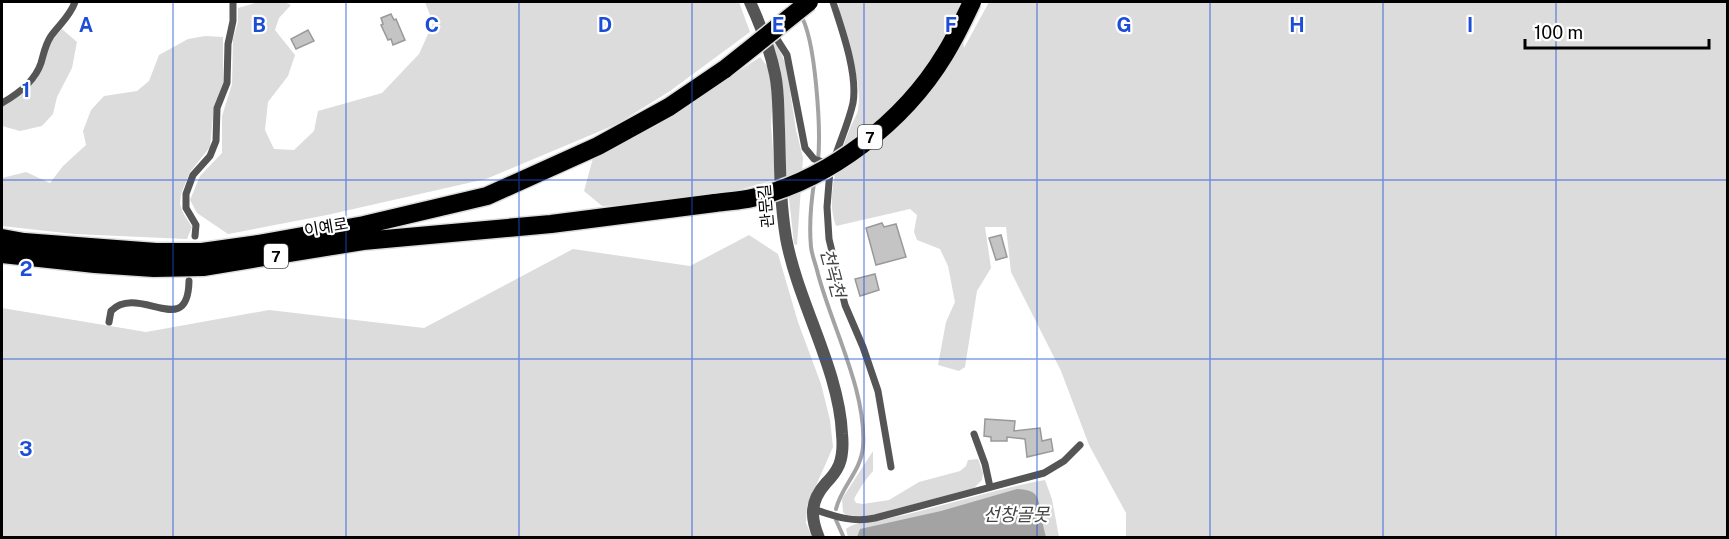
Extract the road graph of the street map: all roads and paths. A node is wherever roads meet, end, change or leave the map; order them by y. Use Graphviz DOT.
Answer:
graph roads {
  1 [pos="75,2"];
  2 [pos="233,2"];
  3 [pos="750,2"];
  4 [pos="809,2"];
  5 [pos="833,2"];
  6 [pos="972,2"];
  7 [pos="755,13"];
  8 [pos="2,103"];
  9 [pos="832,166"];
  10 [pos="195,236"];
  11 [pos="2,238"];
  12 [pos="2,254"];
  13 [pos="189,281"];
  14 [pos="109,322"];
  15 [pos="974,434"];
  16 [pos="1080,445"];
  17 [pos="891,467"];
  18 [pos="990,487"];
  19 [pos="812,509"];
  20 [pos="819,537"];
  1 -- 8 [label="lane"];
  2 -- 10 [label="lane"];
  3 -- 7 [label="street, 관문길"];
  4 -- 11 [label="highway, 이예로 / 7, bridge"];
  5 -- 9 [label="lane"];
  6 -- 12 [label="highway, 이예로 / 7, bridge"];
  7 -- 9 [label="lane"];
  7 -- 19 [label="street, 관문길"];
  9 -- 17 [label="lane"];
  13 -- 14 [label="lane"];
  15 -- 18 [label="lane"];
  16 -- 18 [label="lane"];
  18 -- 19 [label="lane"];
  19 -- 20 [label="street"];
}
